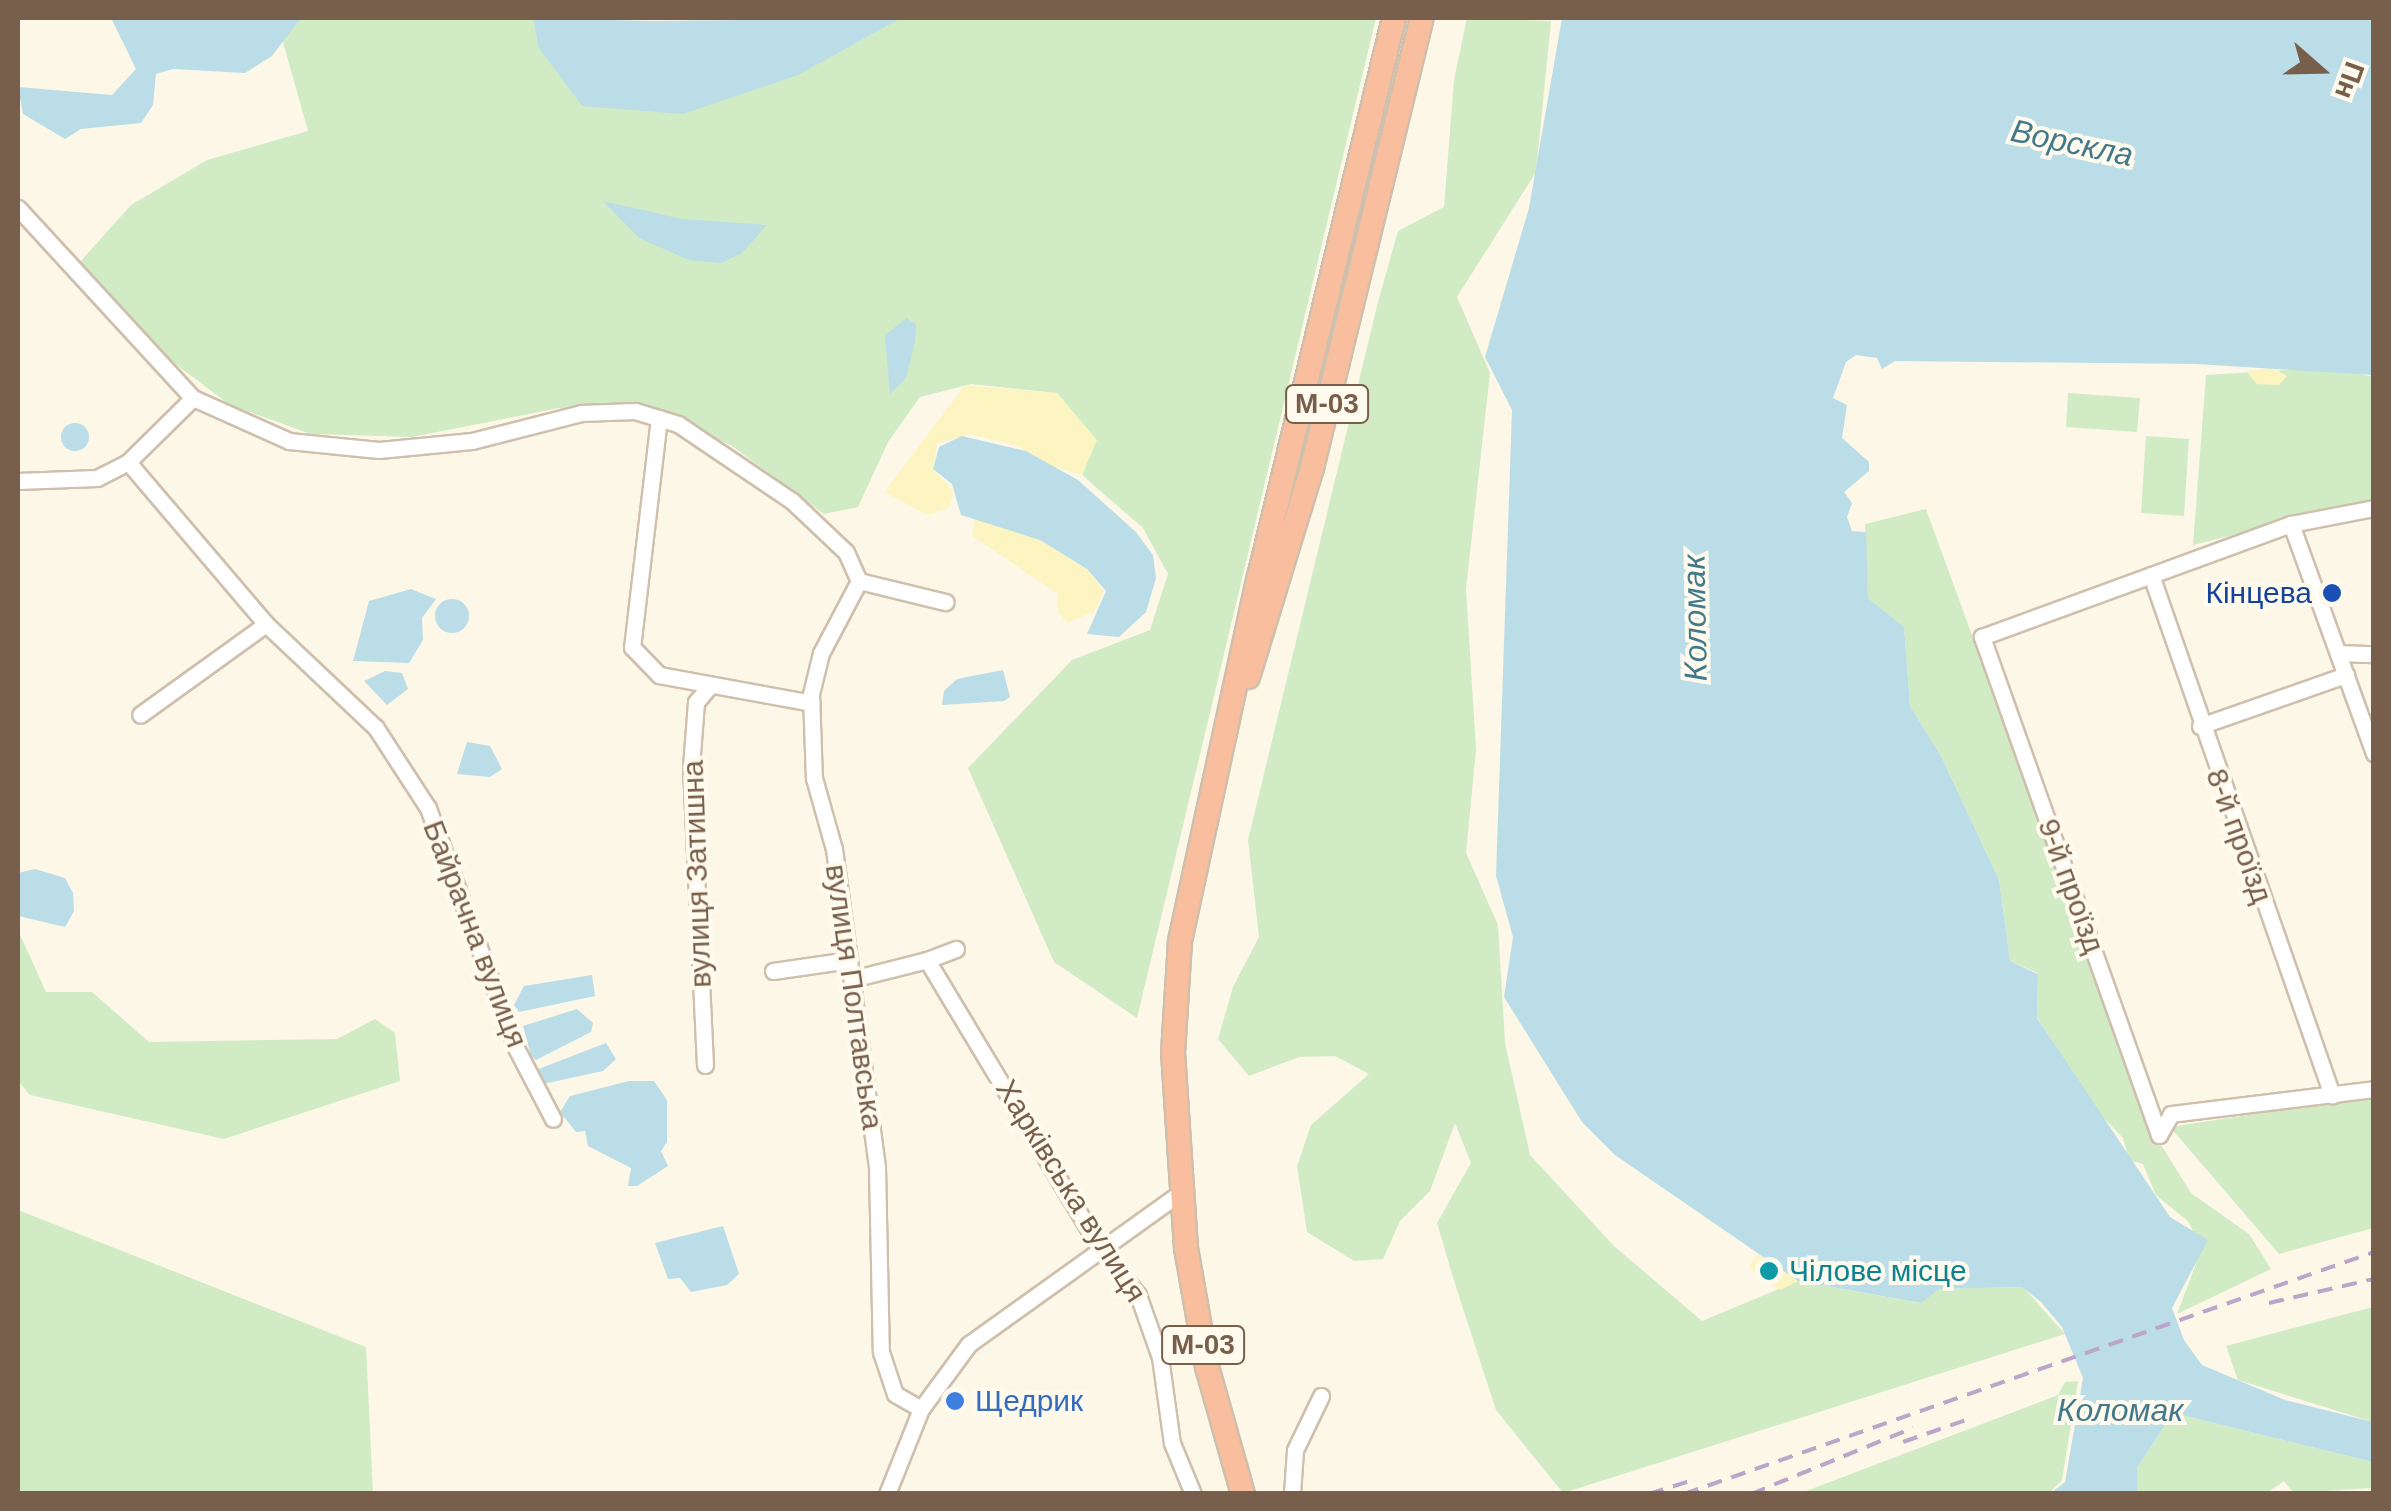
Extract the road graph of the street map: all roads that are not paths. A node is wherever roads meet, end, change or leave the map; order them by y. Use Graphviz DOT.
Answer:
graph roads {
  1 [pos="1394,18"];
  2 [pos="1422,18"];
  3 [pos="18,208"];
  4 [pos="193,398"];
  5 [pos="659,418"];
  6 [pos="128,462"];
  7 [pos="18,480"];
  8 [pos="2374,508"];
  9 [pos="2291,524"];
  10 [pos="2150,575"];
  11 [pos="859,580"];
  12 [pos="945,602"];
  13 [pos="266,624"];
  14 [pos="2338,653"];
  15 [pos="2374,654"];
  16 [pos="2346,675"];
  17 [pos="708,688"];
  18 [pos="811,703"];
  19 [pos="140,715"];
  20 [pos="2200,726"];
  21 [pos="2374,753"];
  22 [pos="1211,784"];
  23 [pos="956,949"];
  24 [pos="849,960"];
  25 [pos="927,960"];
  26 [pos="773,971"];
  27 [pos="852,979"];
  28 [pos="705,1065"];
  29 [pos="2374,1090"];
  30 [pos="2332,1095"];
  31 [pos="553,1119"];
  32 [pos="1180,1193"];
  33 [pos="1100,1246"];
  34 [pos="1321,1396"];
  35 [pos="921,1408"];
  36 [pos="887,1494"];
  37 [pos="1193,1494"];
  38 [pos="1244,1494"];
  39 [pos="1292,1494"];
  1 -- 22 [label="highway, М-03"];
  2 -- 22 [label="highway, М-03"];
  3 -- 4 [label="street"];
  4 -- 5 [label="street"];
  4 -- 6 [label="street"];
  5 -- 11 [label="street"];
  5 -- 17 [label="street"];
  6 -- 7 [label="street"];
  6 -- 13 [label="street, Байрачна вулиця"];
  8 -- 9 [label="street"];
  9 -- 10 [label="street"];
  9 -- 14 [label="street"];
  10 -- 20 [label="street, 8-й проїзд"];
  10 -- 30 [label="street, 9-й проїзд"];
  11 -- 12 [label="street"];
  11 -- 18 [label="street, вулиця Полтавська"];
  13 -- 19 [label="street"];
  13 -- 31 [label="street, Байрачна вулиця"];
  14 -- 15 [label="street"];
  14 -- 16 [label="street"];
  16 -- 20 [label="street"];
  16 -- 21 [label="street"];
  17 -- 18 [label="street"];
  17 -- 28 [label="street, вулиця Затишна"];
  18 -- 24 [label="street, вулиця Полтавська"];
  20 -- 30 [label="street, 8-й проїзд"];
  22 -- 32 [label="highway, М-03"];
  23 -- 25 [label="street"];
  24 -- 26 [label="street"];
  24 -- 27 [label="street, вулиця Полтавська"];
  25 -- 27 [label="street"];
  25 -- 33 [label="street, Харківська вулиця"];
  27 -- 35 [label="street, вулиця Полтавська"];
  29 -- 30 [label="street"];
  32 -- 33 [label="street"];
  32 -- 38 [label="highway, М-03"];
  33 -- 35 [label="street"];
  33 -- 37 [label="street, Харківська вулиця"];
  34 -- 39 [label="street"];
  35 -- 36 [label="street"];
}
